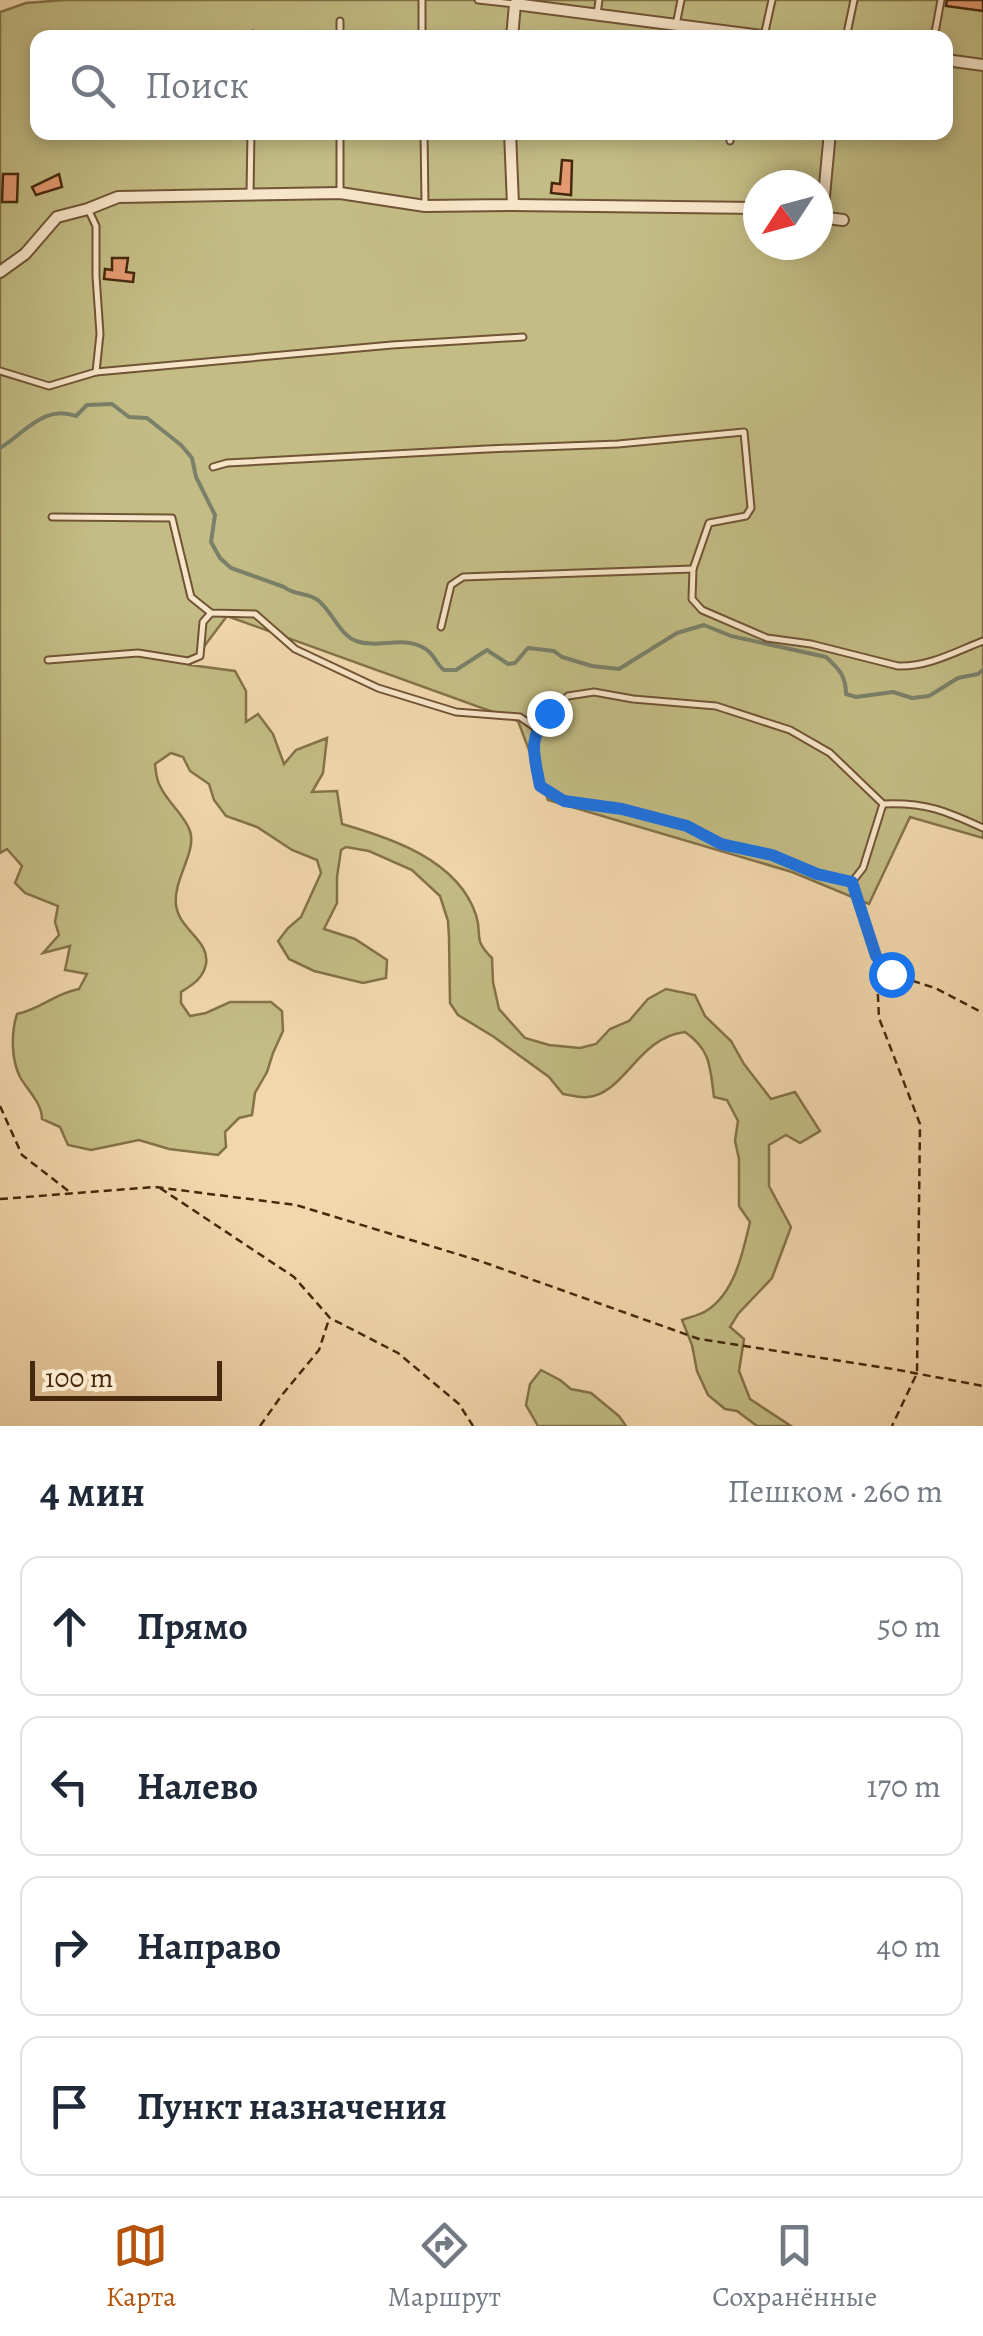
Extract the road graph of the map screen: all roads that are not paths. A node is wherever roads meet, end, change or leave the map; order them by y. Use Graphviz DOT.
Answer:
graph roads {
  1 [pos="422,0"];
  2 [pos="478,0"];
  3 [pos="599,0"];
  4 [pos="681,0"];
  5 [pos="772,0"];
  6 [pos="854,0"];
  7 [pos="940,0"];
  8 [pos="515,4"];
  9 [pos="598,14"];
  10 [pos="340,21"];
  11 [pos="676,25"];
  12 [pos="340,30"];
  13 [pos="422,30"];
  14 [pos="513,30"];
  15 [pos="713,30"];
  16 [pos="760,30"];
  17 [pos="848,30"];
  18 [pos="935,30"];
  19 [pos="953,61"];
  20 [pos="983,65"];
  21 [pos="251,140"];
  22 [pos="340,140"];
  23 [pos="424,140"];
  24 [pos="510,140"];
  25 [pos="829,140"];
  26 [pos="826,170"];
  27 [pos="340,193"];
  28 [pos="250,194"];
  29 [pos="513,205"];
  30 [pos="425,206"];
  31 [pos="743,208"];
  32 [pos="88,210"];
  33 [pos="833,219"];
  34 [pos="843,220"];
  35 [pos="0,272"];
  36 [pos="523,338"];
  37 [pos="0,371"];
  38 [pos="96,372"];
  39 [pos="212,467"];
  40 [pos="52,517"];
  41 [pos="693,569"];
  42 [pos="211,613"];
  43 [pos="441,627"];
  44 [pos="983,641"];
  45 [pos="48,660"];
  46 [pos="536,728"];
  47 [pos="883,804"];
  48 [pos="983,828"];
  1 -- 13 [label="lane"];
  2 -- 8 [label="lane"];
  3 -- 9 [label="lane"];
  4 -- 11 [label="lane"];
  5 -- 16 [label="lane"];
  6 -- 17 [label="lane"];
  7 -- 18 [label="lane"];
  8 -- 9 [label="street"];
  8 -- 14 [label="street"];
  9 -- 11 [label="street"];
  10 -- 12 [label="lane"];
  11 -- 15 [label="street"];
  19 -- 20 [label="street"];
  21 -- 28 [label="lane"];
  22 -- 27 [label="lane"];
  23 -- 30 [label="lane"];
  24 -- 29 [label="street"];
  25 -- 26 [label="street"];
  27 -- 28 [label="street"];
  27 -- 30 [label="street"];
  28 -- 32 [label="street"];
  29 -- 30 [label="street"];
  29 -- 31 [label="street"];
  32 -- 35 [label="street"];
  32 -- 38 [label="lane"];
  33 -- 34 [label="street"];
  36 -- 38 [label="lane"];
  37 -- 38 [label="lane"];
  39 -- 41 [label="lane"];
  40 -- 42 [label="lane"];
  41 -- 43 [label="lane"];
  41 -- 44 [label="lane"];
  42 -- 45 [label="lane"];
  42 -- 46 [label="lane"];
  46 -- 47 [label="lane"];
  46 -- 47 [label="lane"];
  47 -- 48 [label="lane"];
}
